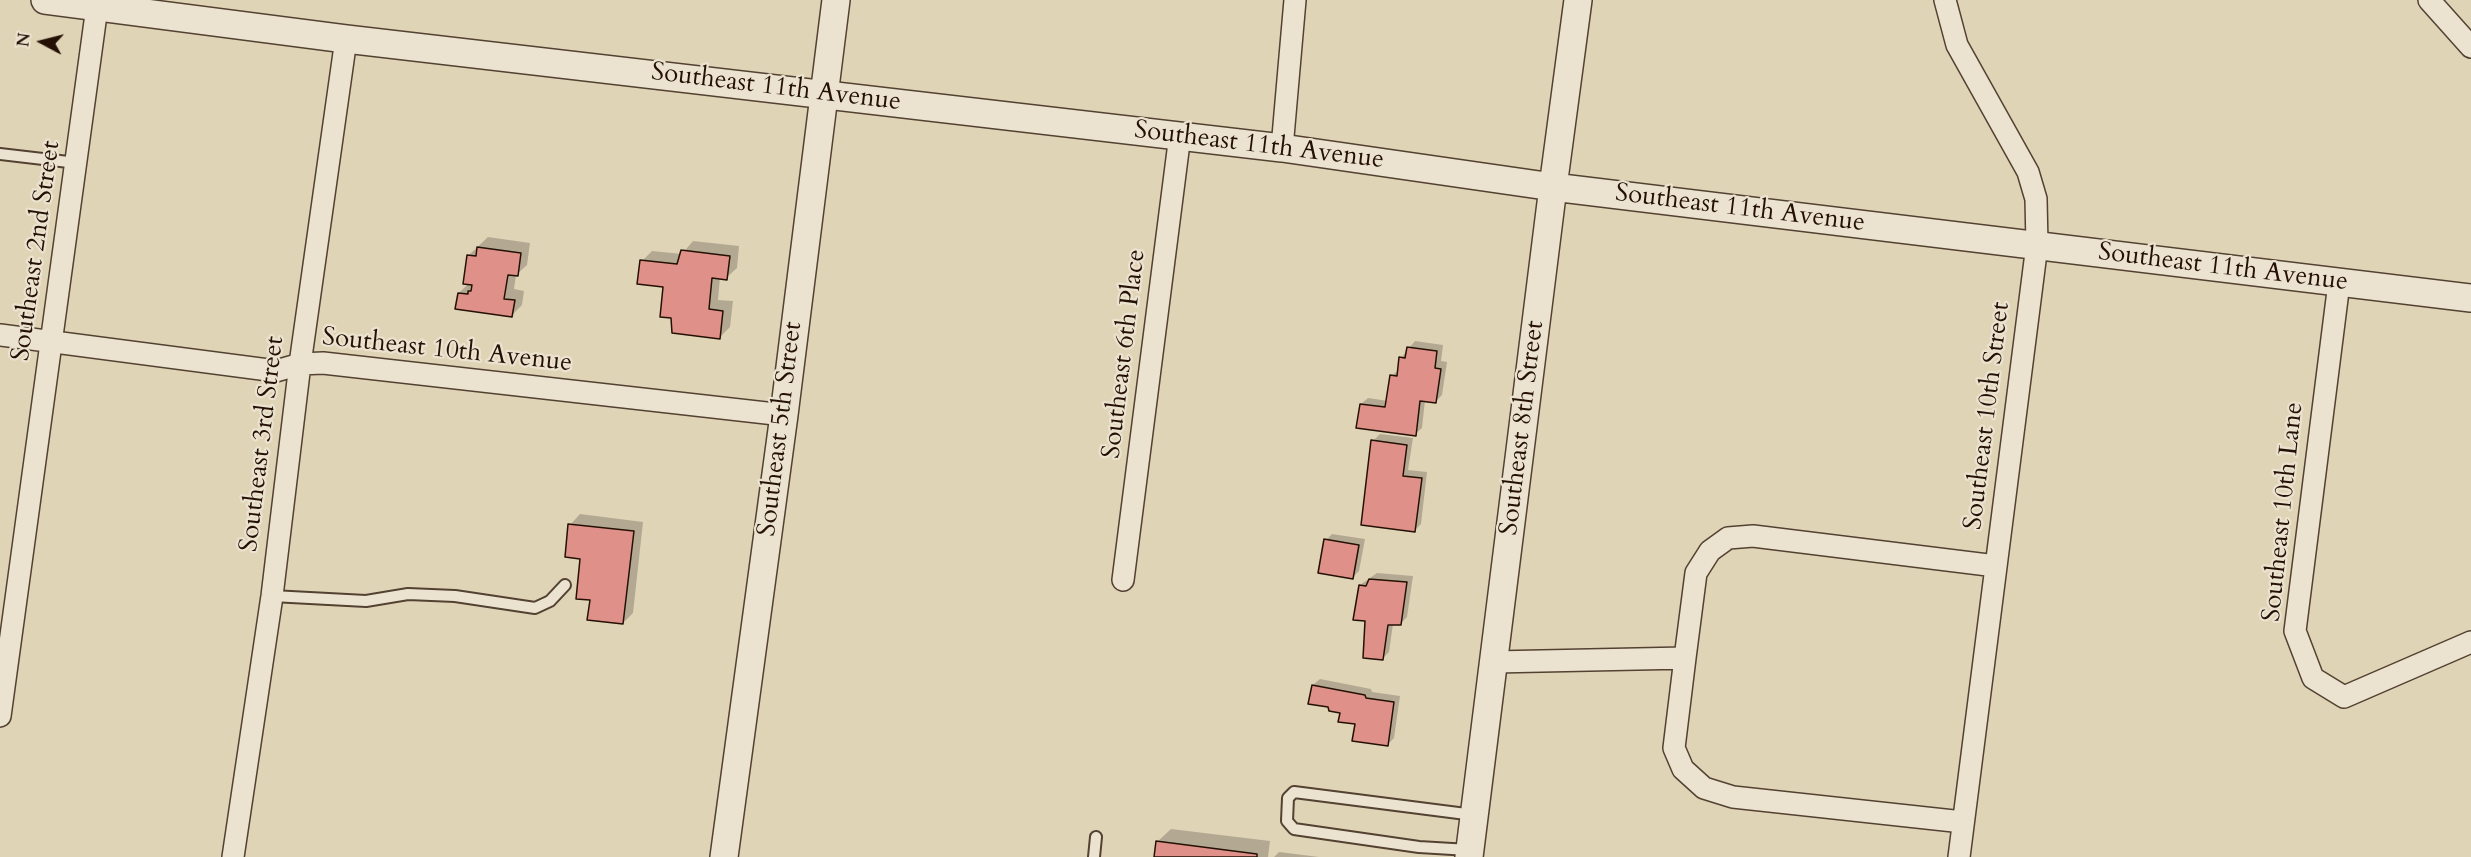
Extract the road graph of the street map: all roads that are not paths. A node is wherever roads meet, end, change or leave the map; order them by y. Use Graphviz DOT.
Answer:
graph roads {
  1 [pos="45,0"];
  2 [pos="836,0"];
  3 [pos="1295,0"];
  4 [pos="1578,0"];
  5 [pos="1945,0"];
  6 [pos="2429,0"];
  7 [pos="97,7"];
  8 [pos="346,39"];
  9 [pos="2471,47"];
  10 [pos="824,93"];
  11 [pos="1180,135"];
  12 [pos="1282,148"];
  13 [pos="0,154"];
  14 [pos="76,163"];
  15 [pos="1552,187"];
  16 [pos="2037,245"];
  17 [pos="2339,284"];
  18 [pos="2471,298"];
  19 [pos="0,335"];
  20 [pos="53,340"];
  21 [pos="300,364"];
  22 [pos="783,415"];
  23 [pos="1996,566"];
  24 [pos="1124,580"];
  25 [pos="565,585"];
  26 [pos="272,596"];
  27 [pos="2471,642"];
  28 [pos="1685,658"];
  29 [pos="1494,662"];
  30 [pos="2,682"];
  31 [pos="0,716"];
  32 [pos="1474,815"];
  33 [pos="1963,822"];
  34 [pos="1096,837"];
  35 [pos="1469,853"];
  36 [pos="233,857"];
  37 [pos="724,857"];
  38 [pos="1094,857"];
  39 [pos="1959,857"];
  1 -- 7 [label="street, Southeast 11th Avenue"];
  2 -- 10 [label="street, Southeast 5th Street"];
  3 -- 12 [label="street"];
  4 -- 15 [label="street, Southeast 8th Street"];
  5 -- 16 [label="street, Southeast 10th Street"];
  6 -- 9 [label="street"];
  7 -- 8 [label="street, Southeast 11th Avenue"];
  7 -- 14 [label="street, Southeast 2nd Street"];
  8 -- 10 [label="street, Southeast 11th Avenue"];
  8 -- 21 [label="street, Southeast 3rd Street"];
  10 -- 11 [label="street, Southeast 11th Avenue"];
  10 -- 22 [label="street, Southeast 5th Street"];
  11 -- 12 [label="street, Southeast 11th Avenue"];
  11 -- 24 [label="street, Southeast 6th Place"];
  12 -- 15 [label="street, Southeast 11th Avenue"];
  13 -- 14 [label="lane"];
  14 -- 20 [label="street, Southeast 2nd Street"];
  15 -- 16 [label="street, Southeast 11th Avenue"];
  15 -- 29 [label="street, Southeast 8th Street"];
  16 -- 17 [label="street, Southeast 11th Avenue"];
  16 -- 23 [label="street, Southeast 10th Street"];
  17 -- 18 [label="street, Southeast 11th Avenue"];
  17 -- 27 [label="street, Southeast 10th Lane"];
  19 -- 20 [label="street, Southeast 10th Avenue"];
  20 -- 21 [label="street, Southeast 10th Avenue"];
  20 -- 30 [label="street, Southeast 2nd Street"];
  21 -- 22 [label="street, Southeast 10th Avenue"];
  21 -- 26 [label="street, Southeast 3rd Street"];
  22 -- 37 [label="street, Southeast 5th Street"];
  23 -- 28 [label="street"];
  23 -- 33 [label="street, Southeast 10th Street"];
  25 -- 26 [label="lane"];
  26 -- 36 [label="street, Southeast 3rd Street"];
  28 -- 29 [label="street"];
  28 -- 33 [label="street"];
  29 -- 32 [label="street, Southeast 8th Street"];
  30 -- 31 [label="street, Southeast 2nd Street"];
  32 -- 35 [label="street, Southeast 8th Street"];
  32 -- 35 [label="lane"];
  33 -- 39 [label="street, Southeast 10th Street"];
  34 -- 38 [label="lane"];
}
